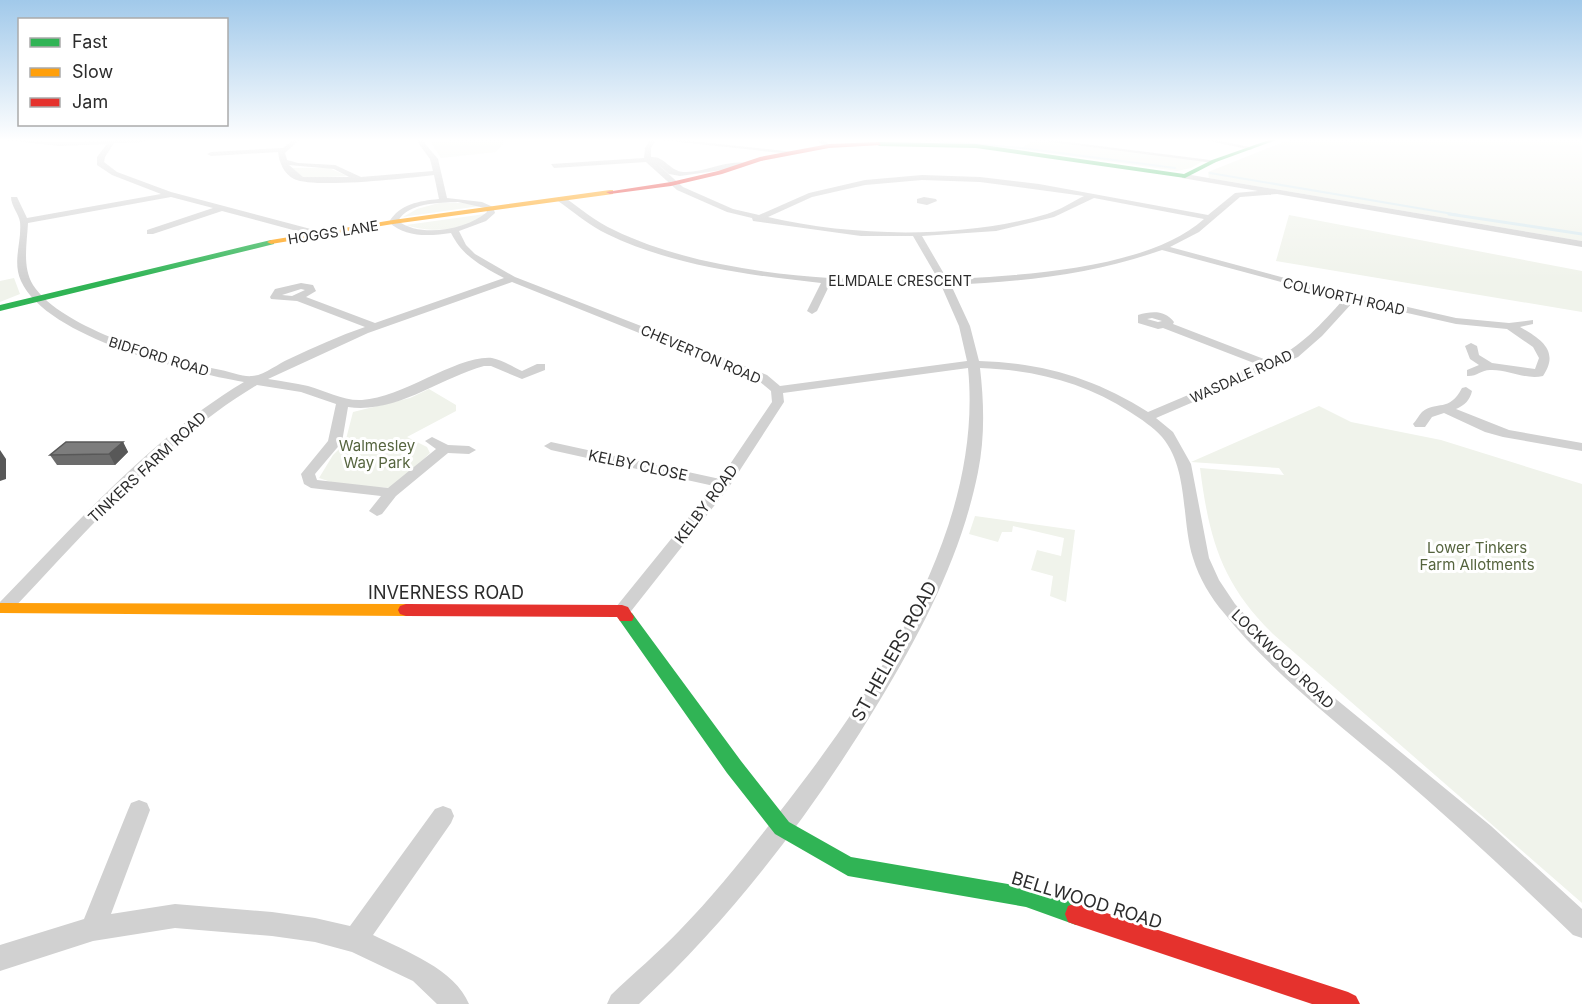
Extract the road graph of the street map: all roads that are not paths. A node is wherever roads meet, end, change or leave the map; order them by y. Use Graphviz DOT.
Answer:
graph roads {
  1 [pos="148,187"];
  2 [pos="440,187"];
  3 [pos="650,187"];
  4 [pos="676,187"];
  5 [pos="841,187"];
  6 [pos="865,187"];
  7 [pos="922,187"];
  8 [pos="1039,187"];
  9 [pos="1226,187"];
  10 [pos="1238,187"];
  11 [pos="1274,193"];
  12 [pos="174,194"];
  13 [pos="1091,196"];
  14 [pos="1236,196"];
  15 [pos="14,199"];
  16 [pos="561,199"];
  17 [pos="444,201"];
  18 [pos="225,207"];
  19 [pos="490,209"];
  20 [pos="1210,218"];
  21 [pos="756,219"];
  22 [pos="24,221"];
  23 [pos="393,222"];
  24 [pos="454,230"];
  25 [pos="150,232"];
  26 [pos="916,233"];
  27 [pos="319,234"];
  28 [pos="1582,243"];
  29 [pos="1161,247"];
  30 [pos="512,279"];
  31 [pos="827,280"];
  32 [pos="943,283"];
  33 [pos="39,298"];
  34 [pos="299,298"];
  35 [pos="1351,298"];
  36 [pos="0,308"];
  37 [pos="812,311"];
  38 [pos="1529,322"];
  39 [pos="1166,325"];
  40 [pos="1509,326"];
  41 [pos="375,327"];
  42 [pos="1471,346"];
  43 [pos="972,364"];
  44 [pos="1269,365"];
  45 [pos="1488,366"];
  46 [pos="541,367"];
  47 [pos="1471,373"];
  48 [pos="522,375"];
  49 [pos="255,380"];
  50 [pos="535,382"];
  51 [pos="777,390"];
  52 [pos="1466,391"];
  53 [pos="342,404"];
  54 [pos="1445,409"];
  55 [pos="1147,417"];
  56 [pos="1420,424"];
  57 [pos="432,441"];
  58 [pos="551,446"];
  59 [pos="1582,447"];
  60 [pos="445,449"];
  61 [pos="469,450"];
  62 [pos="724,484"];
  63 [pos="391,493"];
  64 [pos="377,511"];
  65 [pos="2,608"];
  66 [pos="622,611"];
  67 [pos="139,810"];
  68 [pos="443,816"];
  69 [pos="783,828"];
  70 [pos="1582,926"];
  71 [pos="93,929"];
  72 [pos="355,940"];
  73 [pos="0,958"];
  74 [pos="456,1004"];
  75 [pos="620,1004"];
  76 [pos="1348,1004"];
  1 -- 12 [label="street"];
  2 -- 17 [label="street"];
  3 -- 16 [label="street, HOGGS LANE"];
  4 -- 21 [label="street"];
  5 -- 21 [label="street"];
  6 -- 7 [label="street"];
  8 -- 13 [label="street"];
  9 -- 14 [label="street"];
  10 -- 11 [label="street"];
  11 -- 14 [label="street"];
  11 -- 28 [label="street"];
  12 -- 18 [label="street"];
  12 -- 22 [label="street"];
  13 -- 20 [label="street"];
  13 -- 26 [label="street"];
  14 -- 20 [label="street, ELMDALE CRESCENT"];
  15 -- 22 [label="street"];
  16 -- 19 [label="street, HOGGS LANE"];
  16 -- 31 [label="street, ELMDALE CRESCENT"];
  17 -- 19 [label="street"];
  17 -- 23 [label="street"];
  18 -- 25 [label="street"];
  18 -- 27 [label="street"];
  19 -- 23 [label="street, HOGGS LANE"];
  19 -- 24 [label="street"];
  20 -- 29 [label="street, ELMDALE CRESCENT"];
  21 -- 26 [label="street"];
  22 -- 33 [label="street"];
  23 -- 24 [label="street"];
  23 -- 27 [label="street, HOGGS LANE"];
  24 -- 30 [label="street, CHEVERTON ROAD"];
  26 -- 32 [label="street, ST HELIERS ROAD"];
  27 -- 33 [label="street, HOGGS LANE"];
  29 -- 32 [label="street, ELMDALE CRESCENT"];
  29 -- 35 [label="street, COLWORTH ROAD"];
  30 -- 41 [label="street, TINKERS FARM ROAD"];
  30 -- 51 [label="street, CHEVERTON ROAD"];
  31 -- 32 [label="street, ELMDALE CRESCENT"];
  31 -- 37 [label="street"];
  32 -- 43 [label="street, ST HELIERS ROAD"];
  33 -- 36 [label="street, HOGGS LANE"];
  33 -- 49 [label="street, BIDFORD ROAD"];
  34 -- 41 [label="street"];
  35 -- 40 [label="street, COLWORTH ROAD"];
  35 -- 44 [label="street, WASDALE ROAD"];
  38 -- 40 [label="street, COLWORTH ROAD"];
  39 -- 44 [label="street"];
  40 -- 45 [label="street"];
  41 -- 49 [label="street, TINKERS FARM ROAD"];
  42 -- 45 [label="street"];
  43 -- 51 [label="street, CHEVERTON ROAD"];
  43 -- 55 [label="street, LOCKWOOD ROAD"];
  43 -- 69 [label="street, ST HELIERS ROAD"];
  44 -- 55 [label="street, WASDALE ROAD"];
  45 -- 47 [label="street"];
  46 -- 48 [label="street"];
  48 -- 50 [label="street"];
  48 -- 53 [label="street"];
  49 -- 53 [label="street, BIDFORD ROAD"];
  49 -- 65 [label="street, TINKERS FARM ROAD"];
  51 -- 62 [label="street, KELBY ROAD"];
  52 -- 54 [label="street"];
  53 -- 63 [label="street"];
  54 -- 56 [label="street"];
  54 -- 59 [label="street"];
  55 -- 70 [label="street, LOCKWOOD ROAD"];
  57 -- 60 [label="street"];
  58 -- 62 [label="street, KELBY CLOSE"];
  60 -- 61 [label="street"];
  60 -- 63 [label="street"];
  62 -- 66 [label="street, KELBY ROAD"];
  63 -- 64 [label="street"];
  65 -- 66 [label="street, INVERNESS ROAD"];
  66 -- 69 [label="street"];
  67 -- 71 [label="street"];
  68 -- 72 [label="street"];
  69 -- 75 [label="street, ST HELIERS ROAD"];
  69 -- 76 [label="street, BELLWOOD ROAD"];
  71 -- 72 [label="street"];
  71 -- 73 [label="street"];
  72 -- 74 [label="street"];
}
